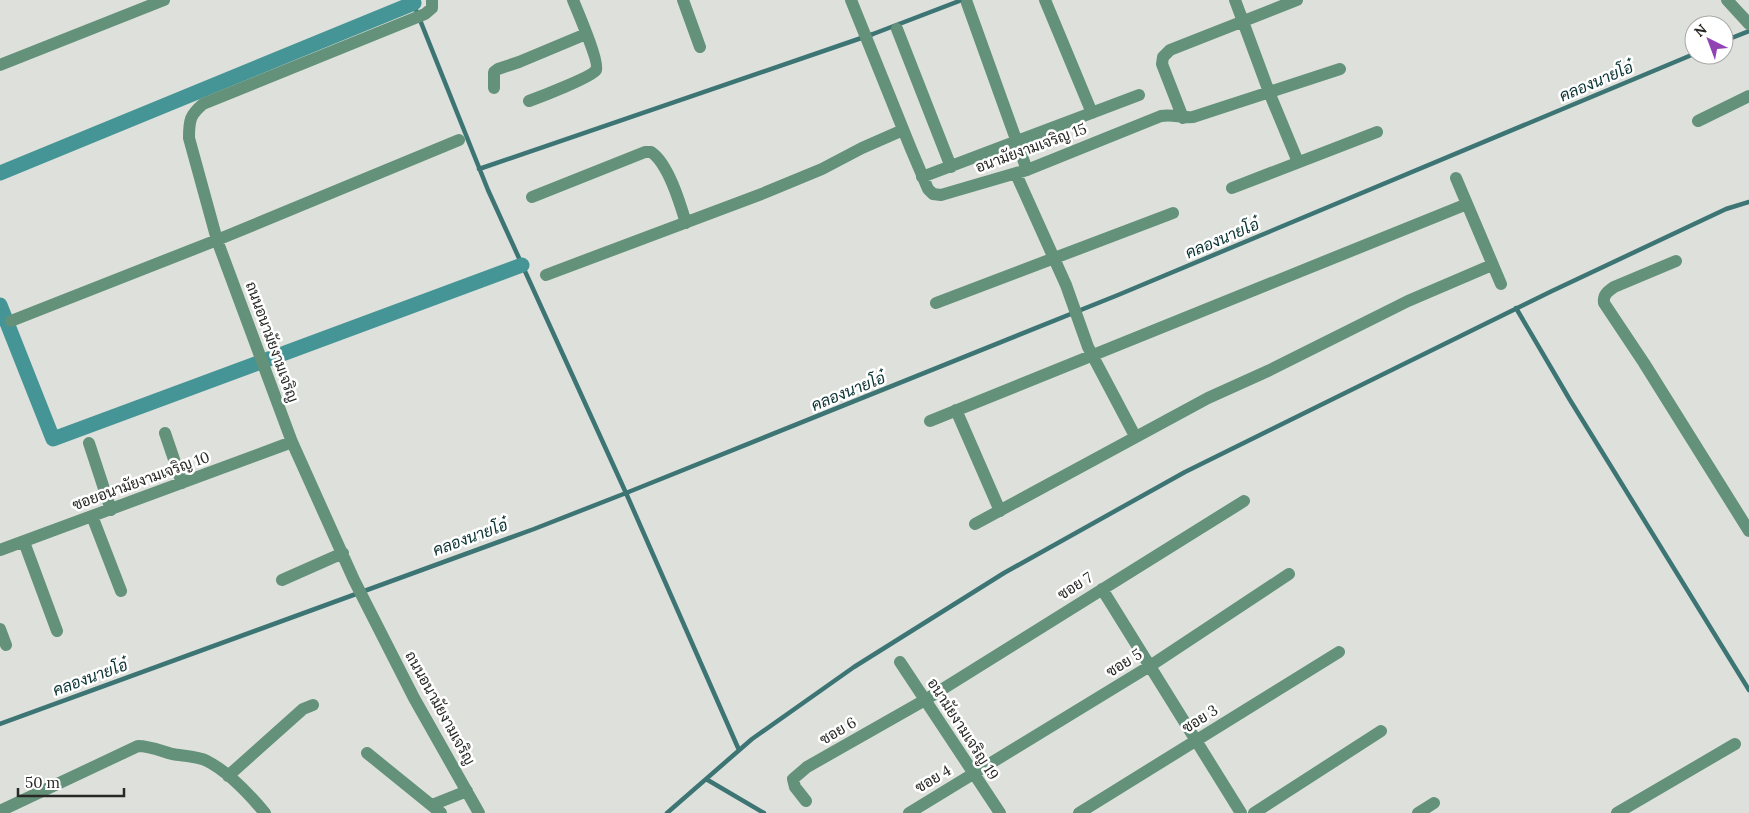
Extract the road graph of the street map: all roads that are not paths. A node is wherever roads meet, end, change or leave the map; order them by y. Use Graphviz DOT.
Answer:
graph roads {
  1 [pos="164,0"];
  2 [pos="432,0"];
  3 [pos="573,0"];
  4 [pos="683,0"];
  5 [pos="852,0"];
  6 [pos="1045,0"];
  7 [pos="1235,0"];
  8 [pos="1297,0"];
  9 [pos="1727,0"];
  10 [pos="967,3"];
  11 [pos="1242,20"];
  12 [pos="1749,24"];
  13 [pos="897,29"];
  14 [pos="586,34"];
  15 [pos="700,47"];
  16 [pos="0,65"];
  17 [pos="1340,69"];
  18 [pos="494,88"];
  19 [pos="1269,92"];
  20 [pos="1139,95"];
  21 [pos="1749,96"];
  22 [pos="530,101"];
  23 [pos="1092,113"];
  24 [pos="1183,118"];
  25 [pos="1698,121"];
  26 [pos="903,130"];
  27 [pos="1377,132"];
  28 [pos="458,140"];
  29 [pos="1017,140"];
  30 [pos="1298,162"];
  31 [pos="950,166"];
  32 [pos="1022,172"];
  33 [pos="922,177"];
  34 [pos="1456,178"];
  35 [pos="1232,188"];
  36 [pos="532,197"];
  37 [pos="1467,204"];
  38 [pos="1173,213"];
  39 [pos="686,223"];
  40 [pos="217,240"];
  41 [pos="1054,258"];
  42 [pos="1676,261"];
  43 [pos="1492,265"];
  44 [pos="546,275"];
  45 [pos="1501,284"];
  46 [pos="936,303"];
  47 [pos="11,320"];
  48 [pos="1092,355"];
  49 [pos="956,410"];
  50 [pos="930,421"];
  51 [pos="165,433"];
  52 [pos="1135,436"];
  53 [pos="292,442"];
  54 [pos="89,443"];
  55 [pos="182,483"];
  56 [pos="1244,500"];
  57 [pos="111,510"];
  58 [pos="1000,511"];
  59 [pos="92,516"];
  60 [pos="975,524"];
  61 [pos="1749,531"];
  62 [pos="24,542"];
  63 [pos="0,550"];
  64 [pos="343,553"];
  65 [pos="1289,574"];
  66 [pos="282,580"];
  67 [pos="1102,589"];
  68 [pos="121,590"];
  69 [pos="0,629"];
  70 [pos="57,631"];
  71 [pos="6,645"];
  72 [pos="1339,652"];
  73 [pos="900,662"];
  74 [pos="1150,666"];
  75 [pos="925,700"];
  76 [pos="312,705"];
  77 [pos="1381,731"];
  78 [pos="1197,740"];
  79 [pos="1735,744"];
  80 [pos="367,752"];
  81 [pos="973,774"];
  82 [pos="228,776"];
  83 [pos="467,791"];
  84 [pos="806,802"];
  85 [pos="1434,803"];
  86 [pos="436,809"];
  87 [pos="0,811"];
  88 [pos="265,813"];
  89 [pos="479,813"];
  90 [pos="909,813"];
  91 [pos="1000,813"];
  92 [pos="1079,813"];
  93 [pos="1241,813"];
  94 [pos="1254,813"];
  95 [pos="1418,813"];
  96 [pos="1617,813"];
  1 -- 16 [label="street"];
  2 -- 40 [label="street, ถนนอนามัยงามเจริญ"];
  3 -- 14 [label="street"];
  4 -- 15 [label="street"];
  5 -- 26 [label="street, อนามัยงามเจริญ 15"];
  6 -- 23 [label="street"];
  7 -- 11 [label="street"];
  8 -- 11 [label="street"];
  9 -- 12 [label="street"];
  10 -- 29 [label="street"];
  11 -- 19 [label="street"];
  11 -- 24 [label="street"];
  13 -- 31 [label="street"];
  14 -- 18 [label="street"];
  14 -- 22 [label="street"];
  17 -- 19 [label="street, อนามัยงามเจริญ 15"];
  19 -- 24 [label="street, อนามัยงามเจริญ 15"];
  19 -- 30 [label="street"];
  20 -- 23 [label="street"];
  21 -- 25 [label="street"];
  23 -- 29 [label="street"];
  24 -- 32 [label="street, อนามัยงามเจริญ 15"];
  26 -- 33 [label="street, อนามัยงามเจริญ 15"];
  26 -- 39 [label="street"];
  27 -- 30 [label="street"];
  28 -- 40 [label="street"];
  29 -- 31 [label="street"];
  29 -- 32 [label="street"];
  30 -- 35 [label="street"];
  31 -- 33 [label="street"];
  32 -- 33 [label="street, อนามัยงามเจริญ 15"];
  32 -- 41 [label="street"];
  34 -- 37 [label="street"];
  36 -- 39 [label="street"];
  37 -- 43 [label="street"];
  37 -- 48 [label="street"];
  38 -- 41 [label="street"];
  39 -- 44 [label="street"];
  40 -- 47 [label="street"];
  40 -- 53 [label="street, ถนนอนามัยงามเจริญ"];
  41 -- 46 [label="street"];
  41 -- 48 [label="street"];
  42 -- 61 [label="street"];
  43 -- 45 [label="street"];
  43 -- 52 [label="street"];
  48 -- 49 [label="street"];
  48 -- 52 [label="street"];
  49 -- 50 [label="street"];
  49 -- 58 [label="street"];
  51 -- 55 [label="street"];
  52 -- 58 [label="street"];
  53 -- 55 [label="street, ซอยอนามัยงามเจริญ 10"];
  53 -- 64 [label="street, ถนนอนามัยงามเจริญ"];
  54 -- 57 [label="street"];
  55 -- 57 [label="street, ซอยอนามัยงามเจริญ 10"];
  56 -- 67 [label="street, ซอย 7"];
  57 -- 59 [label="street, ซอยอนามัยงามเจริญ 10"];
  58 -- 60 [label="street"];
  59 -- 62 [label="street, ซอยอนามัยงามเจริญ 10"];
  59 -- 68 [label="street"];
  62 -- 63 [label="street, ซอยอนามัยงามเจริญ 10"];
  62 -- 70 [label="street"];
  64 -- 66 [label="street"];
  64 -- 83 [label="street, ถนนอนามัยงามเจริญ"];
  65 -- 74 [label="street, ซอย 5"];
  67 -- 74 [label="street"];
  67 -- 75 [label="street, ซอย 7"];
  69 -- 71 [label="street"];
  72 -- 78 [label="street, ซอย 3"];
  73 -- 75 [label="street, อนามัยงามเจริญ 19"];
  74 -- 78 [label="street"];
  74 -- 81 [label="street, ซอย 5"];
  75 -- 81 [label="street, อนามัยงามเจริญ 19"];
  75 -- 84 [label="street, ซอย 6"];
  76 -- 82 [label="street"];
  77 -- 94 [label="street"];
  78 -- 92 [label="street, ซอย 3"];
  78 -- 93 [label="street"];
  79 -- 96 [label="street"];
  80 -- 86 [label="street"];
  81 -- 90 [label="street, ซอย 4"];
  81 -- 91 [label="street, อนามัยงามเจริญ 19"];
  82 -- 87 [label="street"];
  82 -- 88 [label="street"];
  83 -- 86 [label="street"];
  83 -- 89 [label="street, ถนนอนามัยงามเจริญ"];
  85 -- 95 [label="street"];
}
